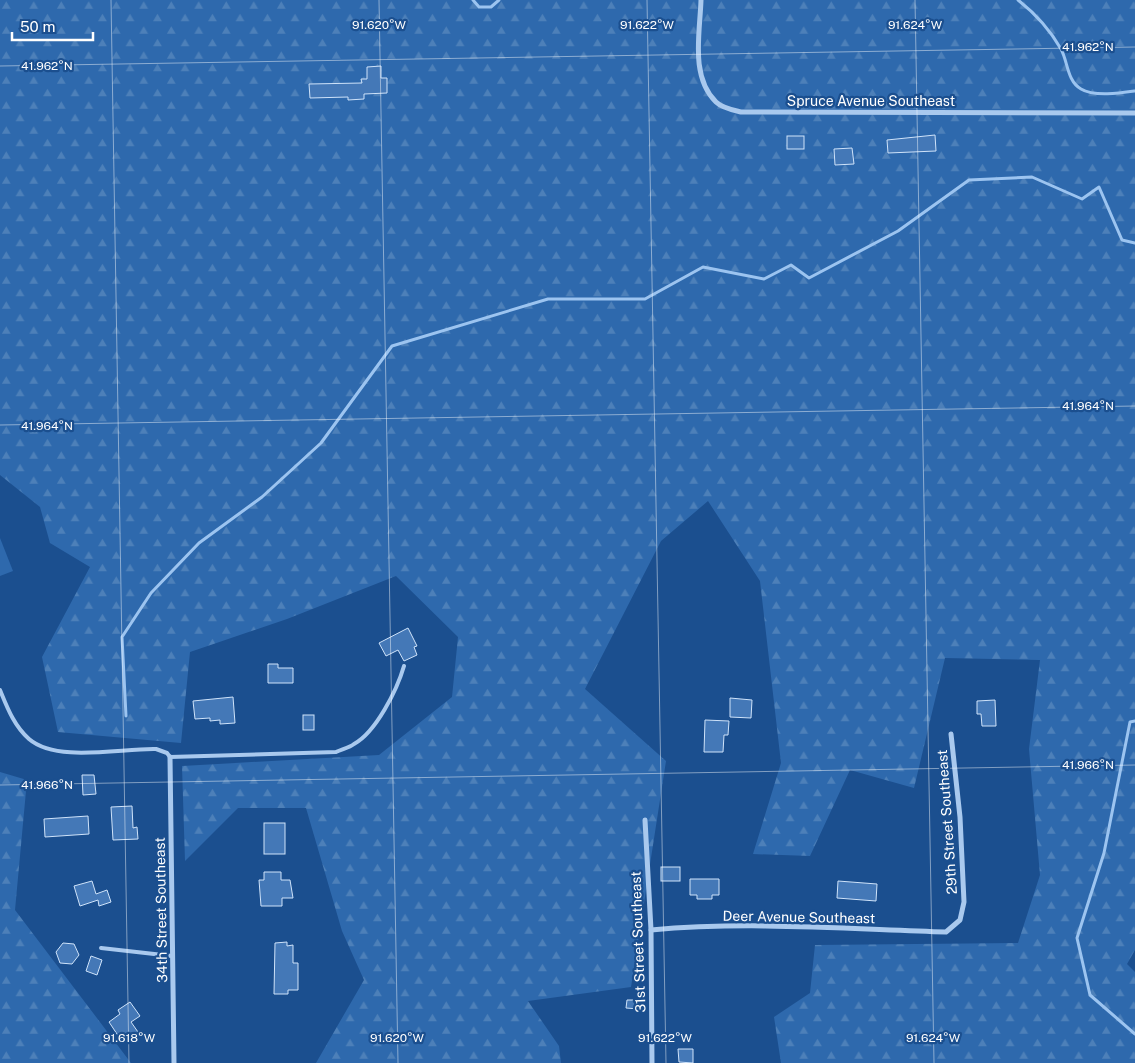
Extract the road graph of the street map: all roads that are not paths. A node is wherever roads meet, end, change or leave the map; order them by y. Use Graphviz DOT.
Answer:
graph roads {
  1 [pos="701,0"];
  2 [pos="1135,113"];
  3 [pos="404,666"];
  4 [pos="0,690"];
  5 [pos="951,734"];
  6 [pos="170,757"];
  7 [pos="645,820"];
  8 [pos="651,930"];
  9 [pos="946,932"];
  10 [pos="101,948"];
  11 [pos="172,956"];
  12 [pos="174,1063"];
  13 [pos="652,1063"];
  1 -- 2 [label="street, Spruce Avenue Southeast"];
  3 -- 6 [label="lane"];
  4 -- 6 [label="lane"];
  5 -- 9 [label="street, 29th Street Southeast"];
  6 -- 11 [label="street, 34th Street Southeast"];
  7 -- 8 [label="street, 31st Street Southeast"];
  8 -- 9 [label="street, Deer Avenue Southeast"];
  8 -- 13 [label="street, 31st Street Southeast"];
  10 -- 11 [label="lane"];
  11 -- 12 [label="street, 34th Street Southeast"];
}
